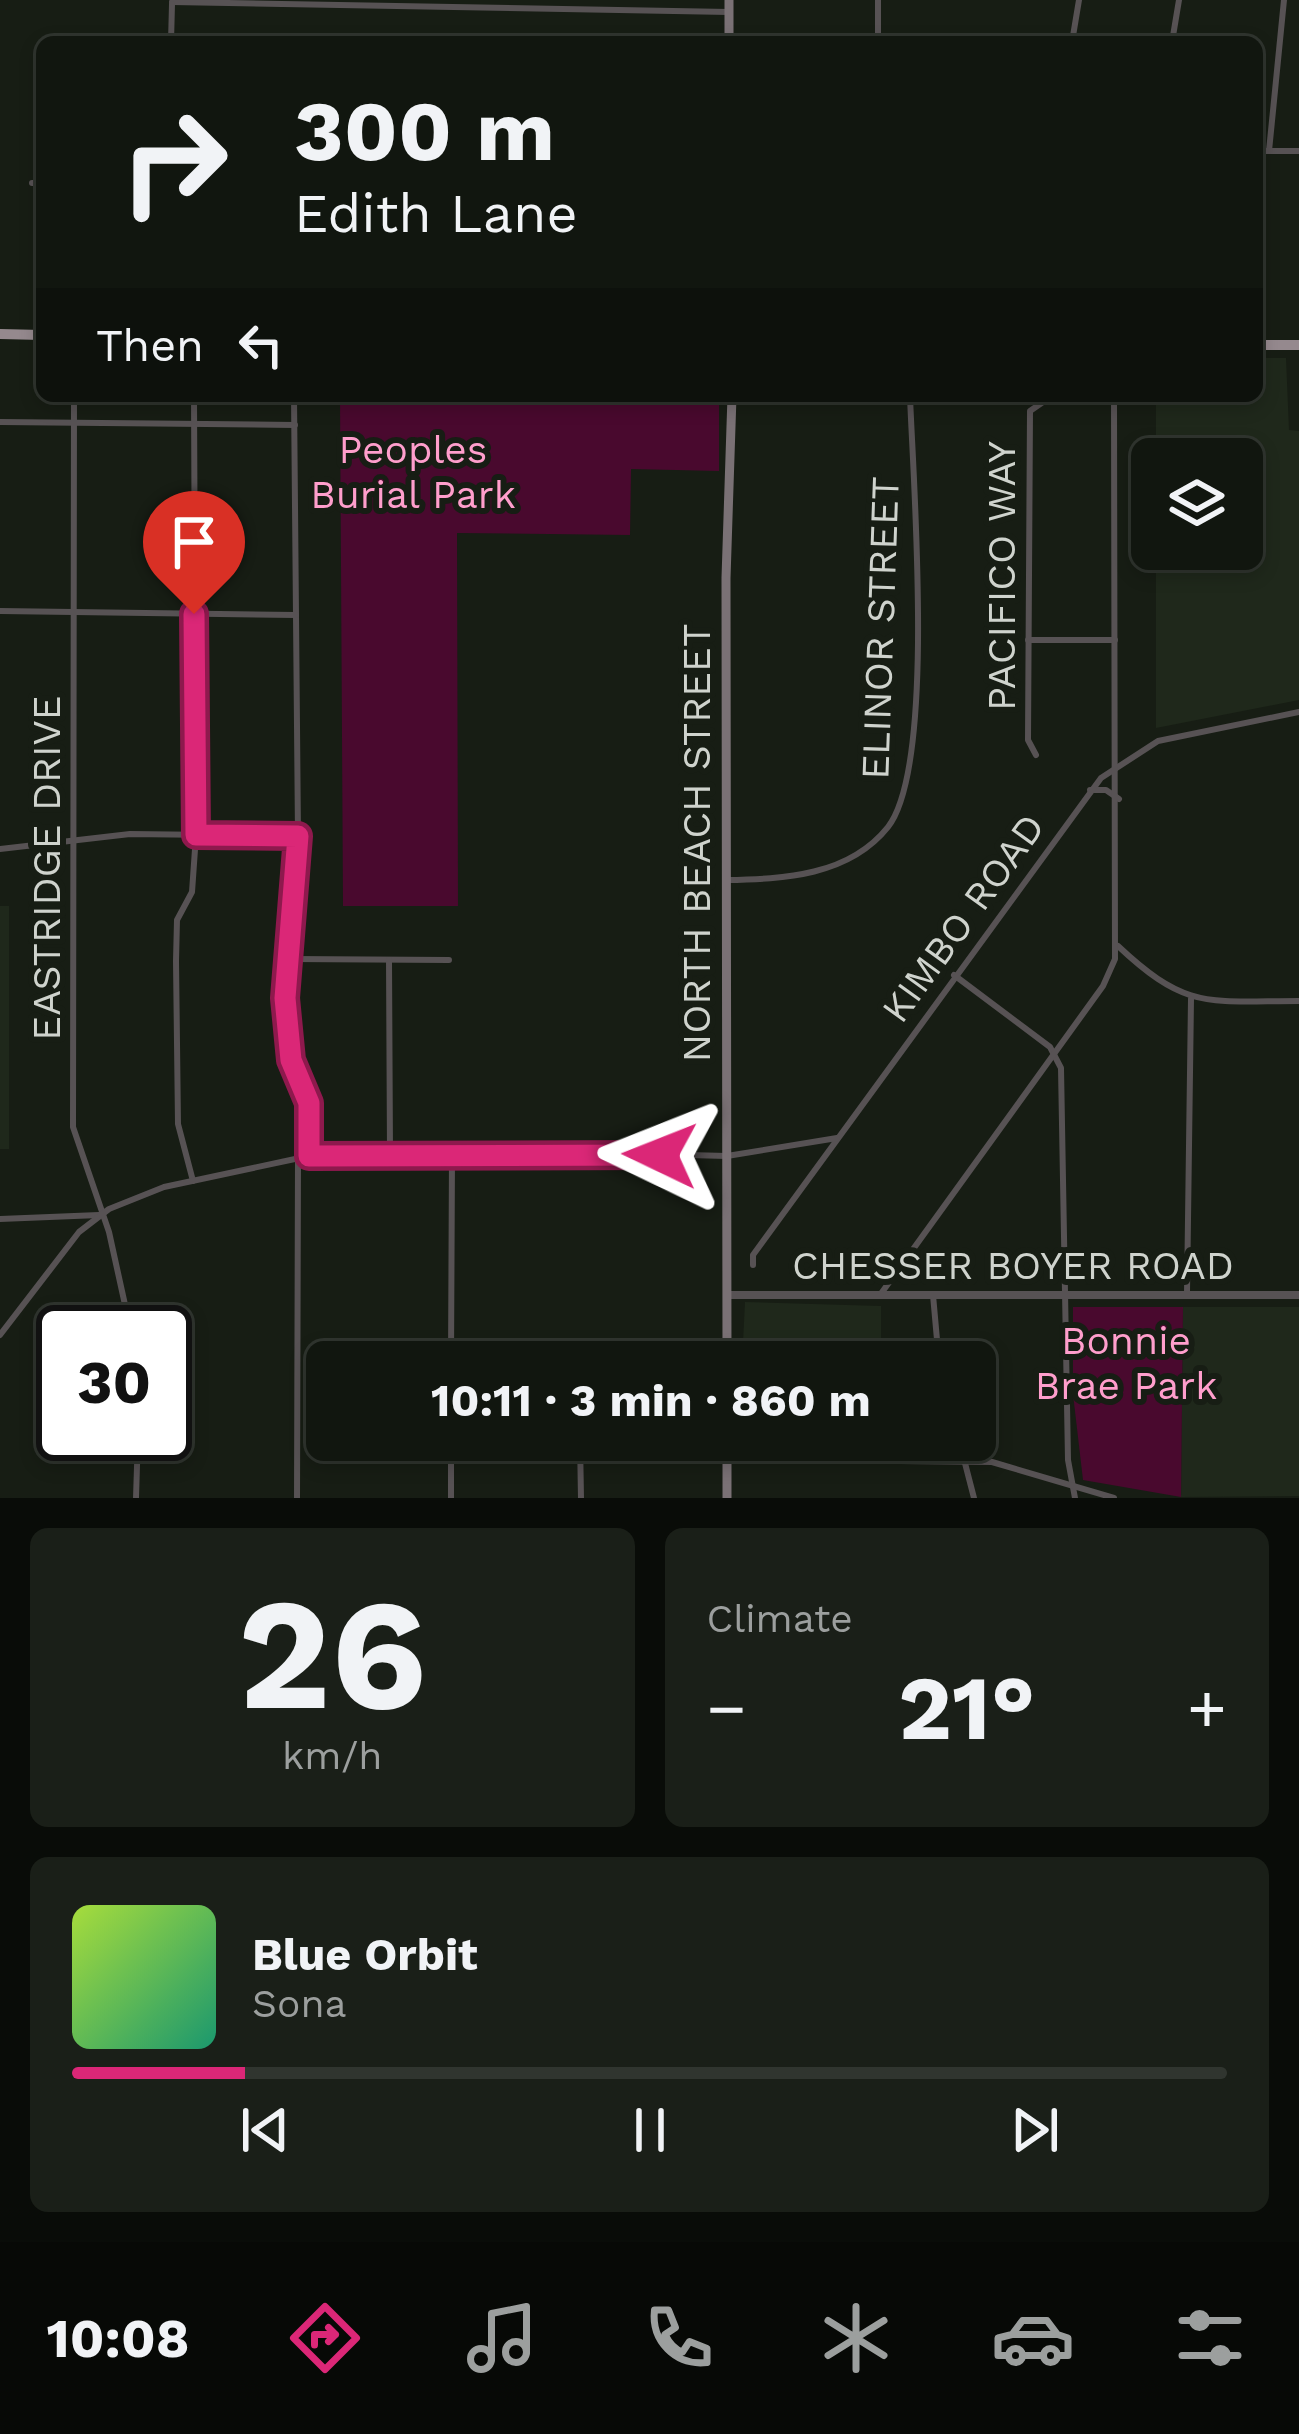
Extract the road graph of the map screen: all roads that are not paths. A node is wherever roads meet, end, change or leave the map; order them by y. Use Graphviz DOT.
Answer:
graph roads {
  1 [pos="878,0"];
  2 [pos="1079,0"];
  3 [pos="1179,0"];
  4 [pos="1284,0"];
  5 [pos="172,1"];
  6 [pos="729,6"];
  7 [pos="171,36"];
  8 [pos="878,36"];
  9 [pos="1073,36"];
  10 [pos="1173,36"];
  11 [pos="1263,151"];
  12 [pos="1269,151"];
  13 [pos="1299,152"];
  14 [pos="32,183"];
  15 [pos="36,183"];
  16 [pos="0,334"];
  17 [pos="36,335"];
  18 [pos="1263,345"];
  19 [pos="1299,345"];
  20 [pos="74,402"];
  21 [pos="194,402"];
  22 [pos="294,402"];
  23 [pos="732,402"];
  24 [pos="910,402"];
  25 [pos="1043,402"];
  26 [pos="1114,402"];
  27 [pos="0,422"];
  28 [pos="75,424"];
  29 [pos="295,424"];
  30 [pos="193,425"];
  31 [pos="0,611"];
  32 [pos="73,613"];
  33 [pos="194,614"];
  34 [pos="296,615"];
  35 [pos="1028,640"];
  36 [pos="1114,640"];
  37 [pos="1299,712"];
  38 [pos="1036,754"];
  39 [pos="1117,764"];
  40 [pos="1090,790"];
  41 [pos="1118,799"];
  42 [pos="196,835"];
  43 [pos="298,836"];
  44 [pos="74,843"];
  45 [pos="0,849"];
  46 [pos="726,880"];
  47 [pos="1118,946"];
  48 [pos="291,959"];
  49 [pos="448,960"];
  50 [pos="388,961"];
  51 [pos="954,975"];
  52 [pos="1191,999"];
  53 [pos="1299,1001"];
  54 [pos="1054,1052"];
  55 [pos="837,1138"];
  56 [pos="390,1153"];
  57 [pos="309,1156"];
  58 [pos="452,1156"];
  59 [pos="727,1156"];
  60 [pos="298,1159"];
  61 [pos="193,1181"];
  62 [pos="103,1214"];
  63 [pos="0,1219"];
  64 [pos="753,1265"];
  65 [pos="1187,1293"];
  66 [pos="727,1295"];
  67 [pos="880,1295"];
  68 [pos="933,1295"];
  69 [pos="1299,1295"];
  70 [pos="1064,1296"];
  71 [pos="125,1305"];
  72 [pos="0,1334"];
  73 [pos="451,1341"];
  74 [pos="727,1341"];
  75 [pos="937,1341"];
  76 [pos="137,1461"];
  77 [pos="451,1461"];
  78 [pos="580,1461"];
  79 [pos="727,1461"];
  80 [pos="966,1461"];
  81 [pos="1074,1487"];
  82 [pos="136,1498"];
  83 [pos="297,1498"];
  84 [pos="451,1498"];
  85 [pos="580,1498"];
  86 [pos="727,1498"];
  87 [pos="974,1498"];
  88 [pos="1075,1498"];
  89 [pos="1114,1498"];
  1 -- 8 [label="street"];
  2 -- 9 [label="street"];
  3 -- 10 [label="street"];
  4 -- 12 [label="street"];
  5 -- 6 [label="street"];
  5 -- 7 [label="street"];
  11 -- 12 [label="street"];
  12 -- 13 [label="street"];
  14 -- 15 [label="street"];
  16 -- 17 [label="main road"];
  18 -- 19 [label="main road"];
  20 -- 28 [label="street, EASTRIDGE DRIVE"];
  21 -- 30 [label="street"];
  22 -- 29 [label="street"];
  23 -- 46 [label="main road, NORTH BEACH STREET"];
  24 -- 46 [label="street, ELINOR STREET"];
  25 -- 35 [label="street, PACIFICO WAY"];
  26 -- 36 [label="street"];
  27 -- 28 [label="street"];
  28 -- 30 [label="street"];
  28 -- 32 [label="street, EASTRIDGE DRIVE"];
  29 -- 30 [label="street"];
  29 -- 34 [label="street"];
  30 -- 33 [label="street"];
  31 -- 32 [label="street"];
  32 -- 33 [label="street"];
  32 -- 44 [label="street, EASTRIDGE DRIVE"];
  33 -- 34 [label="street"];
  33 -- 42 [label="street"];
  34 -- 43 [label="street"];
  35 -- 36 [label="street"];
  35 -- 38 [label="street, PACIFICO WAY"];
  36 -- 39 [label="street"];
  37 -- 39 [label="street, KIMBO ROAD"];
  39 -- 40 [label="street, KIMBO ROAD"];
  39 -- 41 [label="street"];
  40 -- 41 [label="street"];
  40 -- 51 [label="street, KIMBO ROAD"];
  41 -- 47 [label="street"];
  42 -- 43 [label="street"];
  42 -- 44 [label="street"];
  42 -- 61 [label="street"];
  43 -- 48 [label="street"];
  44 -- 45 [label="street"];
  44 -- 62 [label="street, EASTRIDGE DRIVE"];
  46 -- 59 [label="main road, NORTH BEACH STREET"];
  47 -- 52 [label="street"];
  47 -- 54 [label="street"];
  48 -- 50 [label="street"];
  48 -- 57 [label="street"];
  49 -- 50 [label="street"];
  50 -- 56 [label="street"];
  51 -- 54 [label="street"];
  51 -- 55 [label="street, KIMBO ROAD"];
  52 -- 53 [label="street"];
  52 -- 65 [label="street"];
  54 -- 67 [label="street"];
  54 -- 70 [label="street"];
  55 -- 59 [label="street"];
  55 -- 64 [label="street, KIMBO ROAD"];
  56 -- 57 [label="street"];
  56 -- 58 [label="street"];
  57 -- 60 [label="street"];
  58 -- 59 [label="street"];
  58 -- 73 [label="street"];
  59 -- 66 [label="main road, NORTH BEACH STREET"];
  60 -- 61 [label="street"];
  60 -- 83 [label="street"];
  61 -- 62 [label="street"];
  62 -- 63 [label="street"];
  62 -- 71 [label="street, EASTRIDGE DRIVE"];
  62 -- 72 [label="street"];
  65 -- 69 [label="street, CHESSER BOYER ROAD"];
  65 -- 70 [label="street, CHESSER BOYER ROAD"];
  66 -- 67 [label="street, CHESSER BOYER ROAD"];
  66 -- 74 [label="main road, NORTH BEACH STREET"];
  67 -- 68 [label="street, CHESSER BOYER ROAD"];
  68 -- 70 [label="street, CHESSER BOYER ROAD"];
  68 -- 75 [label="street"];
  70 -- 81 [label="street"];
  76 -- 82 [label="street"];
  77 -- 84 [label="street"];
  78 -- 85 [label="street"];
  79 -- 86 [label="main road"];
  80 -- 81 [label="street"];
  80 -- 87 [label="street"];
  81 -- 88 [label="street"];
  81 -- 89 [label="street"];
}
